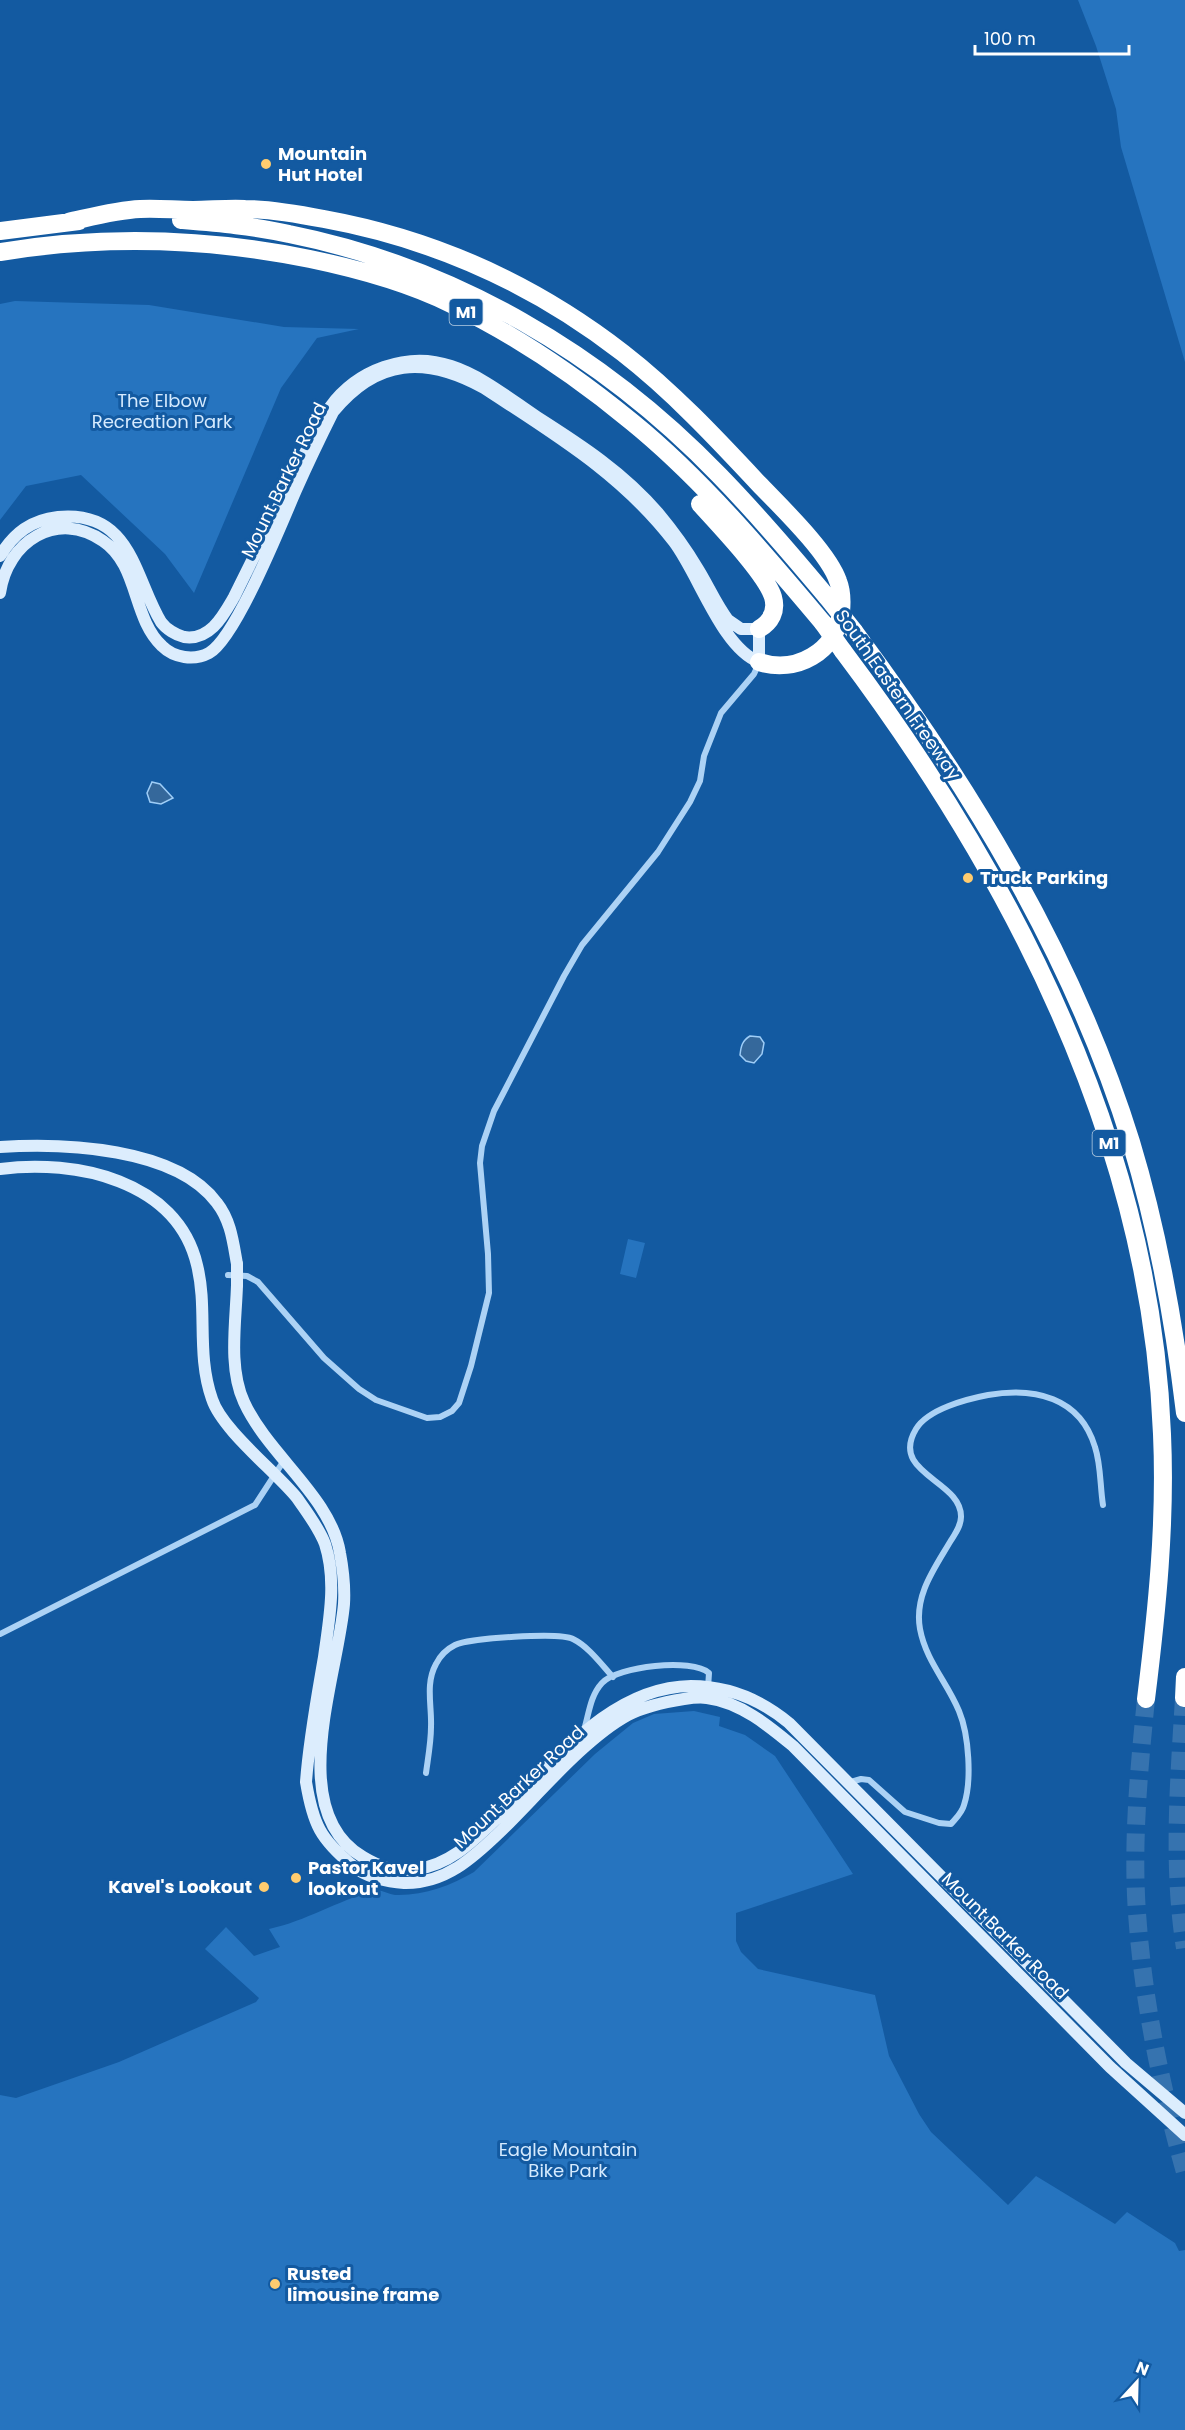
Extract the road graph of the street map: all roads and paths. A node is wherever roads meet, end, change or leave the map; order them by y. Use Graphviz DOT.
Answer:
graph roads {
  1 [pos="68,222"];
  2 [pos="0,231"];
  3 [pos="0,252"];
  4 [pos="449,303"];
  5 [pos="0,556"];
  6 [pos="0,593"];
  7 [pos="759,629"];
  8 [pos="758,665"];
  9 [pos="0,1147"];
  10 [pos="0,1169"];
  11 [pos="228,1275"];
  12 [pos="1185,1413"];
  13 [pos="283,1462"];
  14 [pos="274,1474"];
  15 [pos="1103,1505"];
  16 [pos="0,1634"];
  17 [pos="613,1677"];
  18 [pos="1185,1677"];
  19 [pos="708,1692"];
  20 [pos="1184,1698"];
  21 [pos="1146,1699"];
  22 [pos="582,1735"];
  23 [pos="426,1773"];
  24 [pos="847,1782"];
  25 [pos="837,1791"];
  26 [pos="1185,2113"];
  27 [pos="1185,2135"];
  1 -- 2 [label="highway, South Eastern Freeway / M1"];
  1 -- 8 [label="highway"];
  1 -- 12 [label="highway, South Eastern Freeway / M1, bridge"];
  3 -- 4 [label="highway, South Eastern Freeway / M1"];
  4 -- 7 [label="highway"];
  4 -- 21 [label="highway, South Eastern Freeway / M1, bridge"];
  5 -- 7 [label="main road, Mount Barker Road"];
  6 -- 8 [label="main road, Mount Barker Road"];
  7 -- 8 [label="main road"];
  8 -- 11 [label="street"];
  9 -- 13 [label="main road, Mount Barker Road, bridge"];
  10 -- 14 [label="main road, Mount Barker Road"];
  13 -- 14 [label="street"];
  13 -- 22 [label="main road, Mount Barker Road"];
  14 -- 16 [label="street"];
  14 -- 19 [label="main road, Mount Barker Road"];
  15 -- 24 [label="street"];
  17 -- 19 [label="street"];
  17 -- 22 [label="street"];
  17 -- 23 [label="street"];
  18 -- 20 [label="highway"];
  19 -- 22 [label="main road, Mount Barker Road"];
  19 -- 24 [label="main road, Mount Barker Road"];
  19 -- 25 [label="main road, Mount Barker Road"];
  24 -- 25 [label="street"];
  24 -- 26 [label="main road, Mount Barker Road"];
  25 -- 27 [label="main road, Mount Barker Road"];
}
